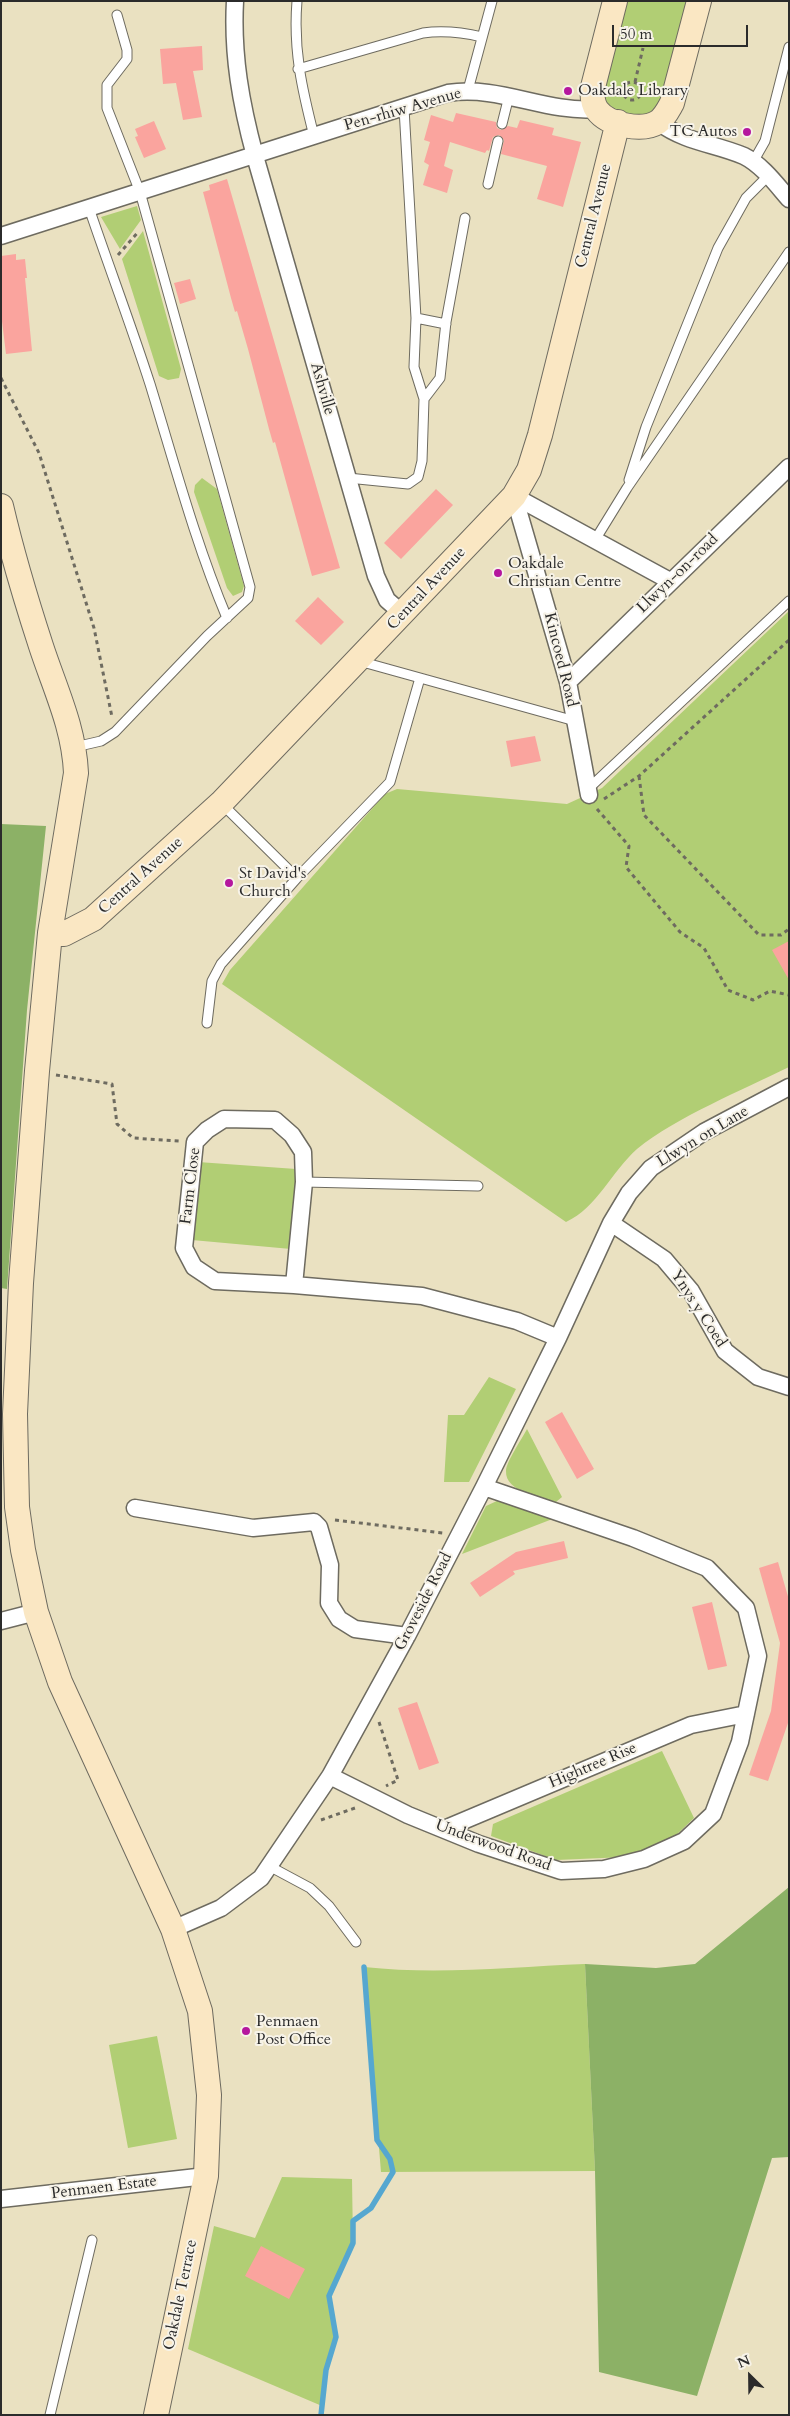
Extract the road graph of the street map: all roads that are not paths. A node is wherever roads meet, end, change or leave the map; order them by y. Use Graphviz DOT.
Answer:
graph roads {
  1 [pos="235,1"];
  2 [pos="297,1"];
  3 [pos="492,1"];
  4 [pos="615,1"];
  5 [pos="700,1"];
  6 [pos="117,14"];
  7 [pos="482,37"];
  8 [pos="789,47"];
  9 [pos="298,69"];
  10 [pos="468,90"];
  11 [pos="509,96"];
  12 [pos="404,108"];
  13 [pos="596,109"];
  14 [pos="618,122"];
  15 [pos="658,122"];
  16 [pos="502,124"];
  17 [pos="314,136"];
  18 [pos="498,141"];
  19 [pos="255,156"];
  20 [pos="752,162"];
  21 [pos="768,176"];
  22 [pos="488,184"];
  23 [pos="140,192"];
  24 [pos="788,197"];
  25 [pos="89,208"];
  26 [pos="465,218"];
  27 [pos="1,236"];
  28 [pos="789,252"];
  29 [pos="416,318"];
  30 [pos="446,324"];
  31 [pos="424,399"];
  32 [pos="789,467"];
  33 [pos="348,478"];
  34 [pos="627,488"];
  35 [pos="514,496"];
  36 [pos="1,506"];
  37 [pos="596,540"];
  38 [pos="670,581"];
  39 [pos="789,601"];
  40 [pos="403,614"];
  41 [pos="227,618"];
  42 [pos="358,660"];
  43 [pos="420,678"];
  44 [pos="568,682"];
  45 [pos="575,721"];
  46 [pos="74,748"];
  47 [pos="591,796"];
  48 [pos="221,803"];
  49 [pos="297,878"];
  50 [pos="50,934"];
  51 [pos="207,1023"];
  52 [pos="789,1086"];
  53 [pos="304,1182"];
  54 [pos="478,1186"];
  55 [pos="611,1223"];
  56 [pos="294,1285"];
  57 [pos="558,1338"];
  58 [pos="789,1387"];
  59 [pos="484,1487"];
  60 [pos="135,1508"];
  61 [pos="36,1612"];
  62 [pos="1,1621"];
  63 [pos="407,1636"];
  64 [pos="746,1714"];
  65 [pos="330,1776"];
  66 [pos="444,1830"];
  67 [pos="269,1866"];
  68 [pos="173,1929"];
  69 [pos="356,1942"];
  70 [pos="206,2176"];
  71 [pos="1,2200"];
  72 [pos="92,2240"];
  73 [pos="50,2415"];
  74 [pos="156,2415"];
  1 -- 19 [label="street, Ashville"];
  2 -- 9 [label="lane"];
  3 -- 7 [label="lane"];
  4 -- 13 [label="street"];
  5 -- 15 [label="street"];
  6 -- 23 [label="lane"];
  7 -- 9 [label="lane"];
  7 -- 10 [label="lane"];
  8 -- 20 [label="lane"];
  9 -- 17 [label="lane"];
  10 -- 11 [label="street, Pen-rhiw Avenue"];
  10 -- 12 [label="street, Pen-rhiw Avenue"];
  11 -- 13 [label="street, Pen-rhiw Avenue"];
  11 -- 16 [label="lane"];
  12 -- 17 [label="street, Pen-rhiw Avenue"];
  12 -- 29 [label="lane"];
  13 -- 14 [label="street"];
  14 -- 15 [label="street"];
  14 -- 35 [label="street, Central Avenue"];
  15 -- 20 [label="street"];
  17 -- 19 [label="street, Pen-rhiw Avenue"];
  18 -- 22 [label="lane"];
  19 -- 23 [label="street, Pen-rhiw Avenue"];
  19 -- 33 [label="street, Ashville"];
  20 -- 21 [label="street"];
  21 -- 24 [label="street"];
  21 -- 34 [label="lane"];
  23 -- 25 [label="street, Pen-rhiw Avenue"];
  23 -- 41 [label="lane"];
  25 -- 27 [label="street, Pen-rhiw Avenue"];
  25 -- 41 [label="lane"];
  26 -- 30 [label="lane"];
  28 -- 34 [label="lane"];
  29 -- 30 [label="lane"];
  29 -- 31 [label="lane"];
  30 -- 31 [label="lane"];
  31 -- 33 [label="lane"];
  32 -- 38 [label="street, Llwyn-on-road"];
  33 -- 40 [label="street, Ashville"];
  34 -- 37 [label="lane"];
  35 -- 37 [label="street"];
  35 -- 40 [label="street, Central Avenue"];
  35 -- 44 [label="street, Kincoed Road"];
  36 -- 46 [label="street, Oakdale Terrace"];
  37 -- 38 [label="street"];
  38 -- 44 [label="street, Llwyn-on-road"];
  39 -- 47 [label="lane"];
  40 -- 42 [label="street, Central Avenue"];
  41 -- 46 [label="lane"];
  42 -- 43 [label="lane"];
  42 -- 48 [label="street, Central Avenue"];
  43 -- 45 [label="lane"];
  43 -- 49 [label="lane"];
  44 -- 45 [label="street, Kincoed Road"];
  45 -- 47 [label="street, Kincoed Road"];
  46 -- 50 [label="street, Oakdale Terrace"];
  48 -- 49 [label="lane"];
  48 -- 50 [label="street, Central Avenue"];
  49 -- 51 [label="lane"];
  50 -- 61 [label="street, Oakdale Terrace"];
  52 -- 55 [label="street, Llwyn on Lane"];
  53 -- 54 [label="lane"];
  53 -- 56 [label="street, Farm Close"];
  53 -- 56 [label="street, Farm Close"];
  55 -- 57 [label="street, Groveside Road"];
  55 -- 58 [label="street, Ynys y Coed"];
  56 -- 57 [label="street, Farm Close"];
  57 -- 59 [label="street, Groveside Road"];
  59 -- 63 [label="street, Groveside Road"];
  59 -- 64 [label="street, Underwood Road"];
  60 -- 63 [label="street"];
  61 -- 62 [label="street"];
  61 -- 68 [label="street, Oakdale Terrace"];
  63 -- 65 [label="street, Groveside Road"];
  64 -- 66 [label="street, Hightree Rise"];
  64 -- 66 [label="street, Underwood Road"];
  65 -- 66 [label="street, Underwood Road"];
  65 -- 67 [label="street, Groveside Road"];
  67 -- 68 [label="street, Groveside Road"];
  67 -- 69 [label="lane"];
  68 -- 70 [label="street, Oakdale Terrace"];
  70 -- 71 [label="street, Penmaen Estate"];
  70 -- 74 [label="street, Oakdale Terrace"];
  72 -- 73 [label="lane"];
}
